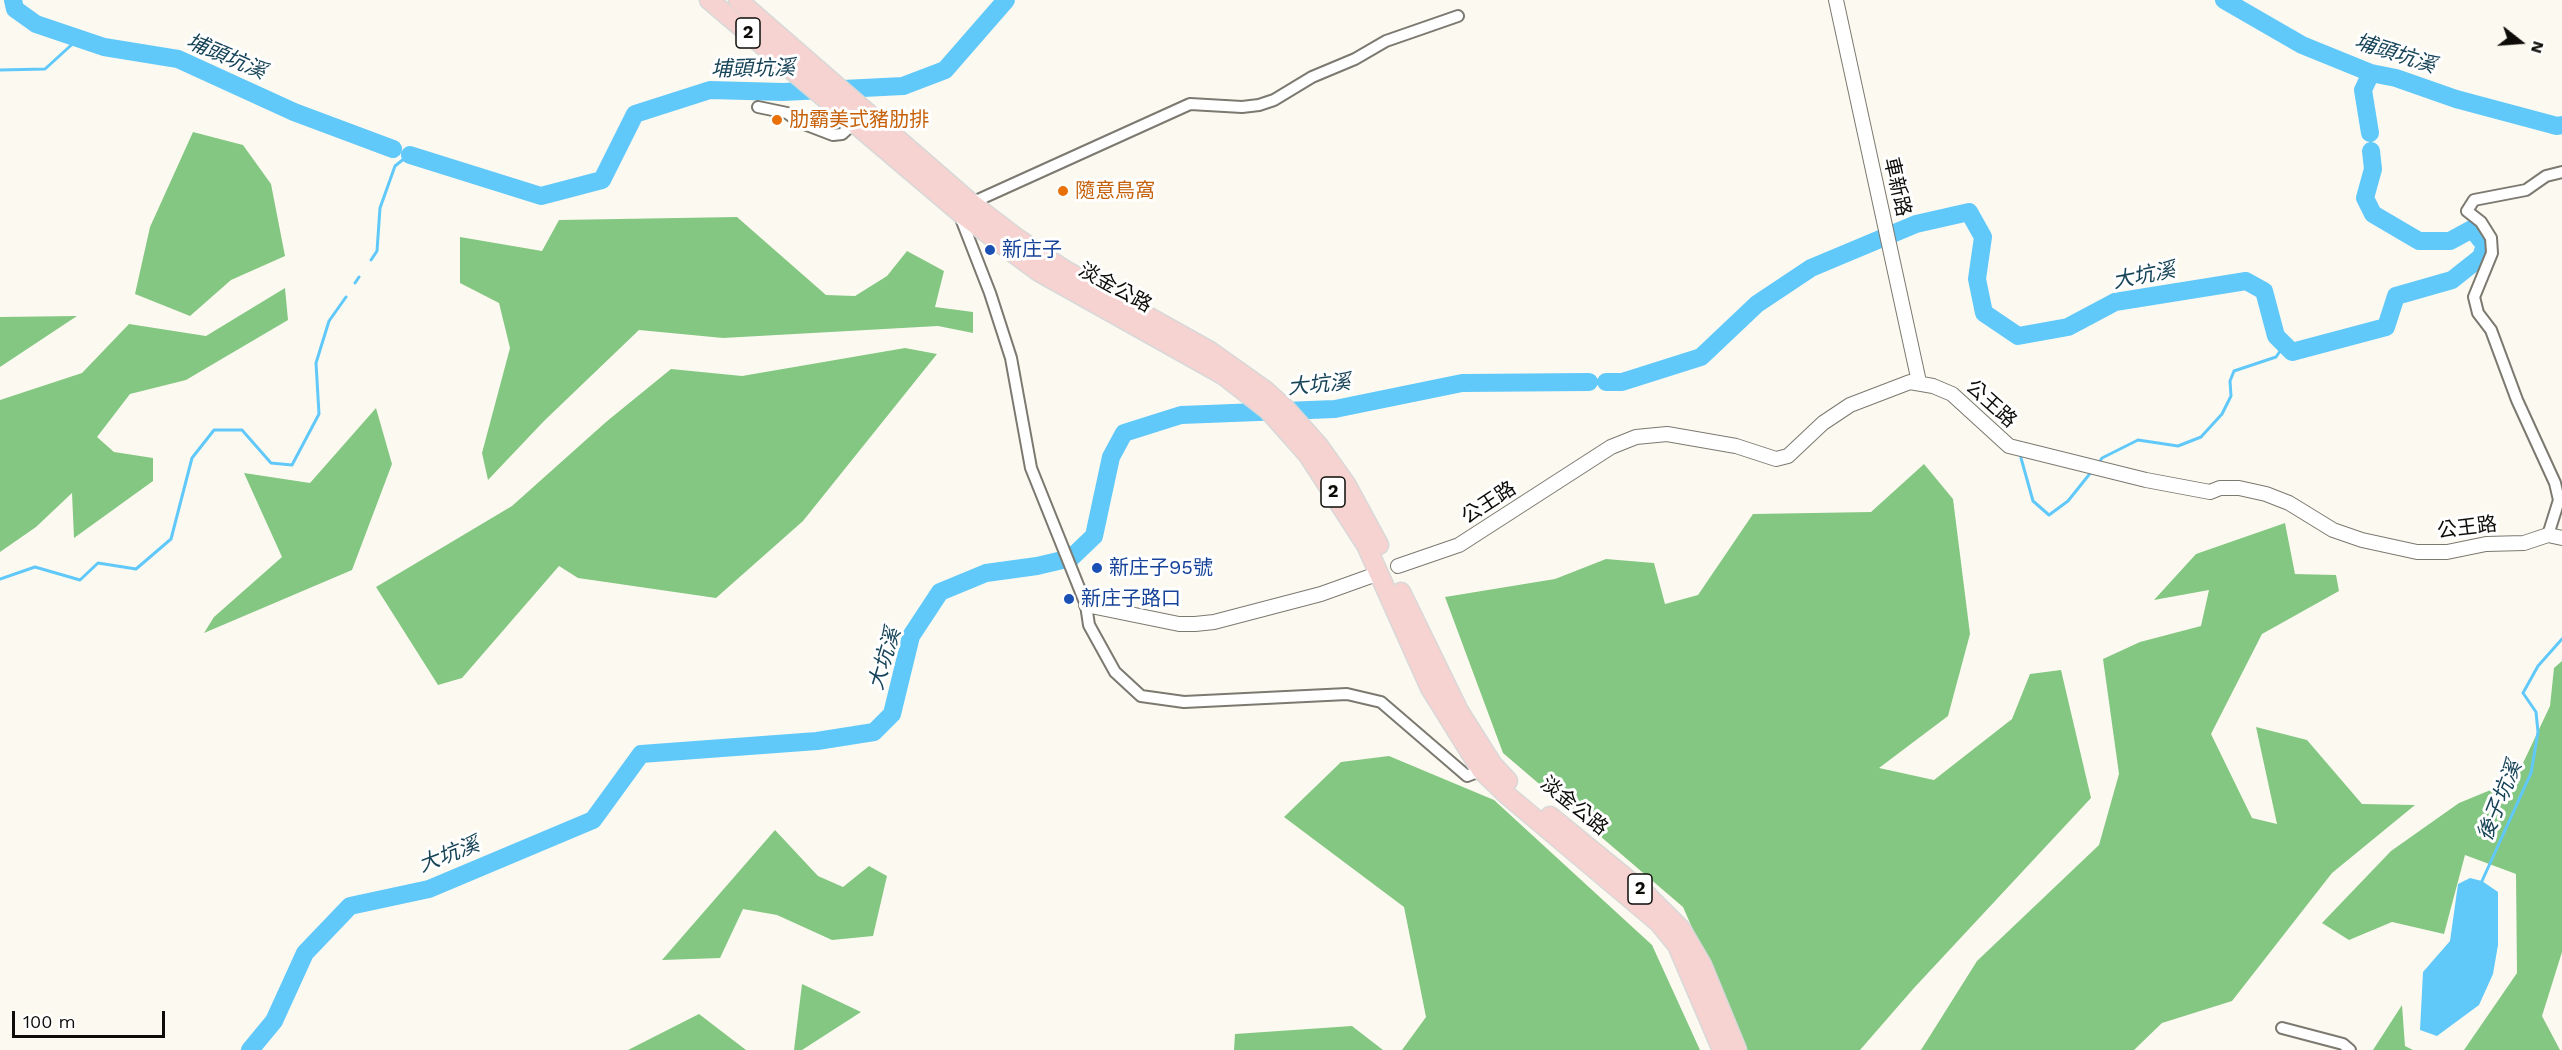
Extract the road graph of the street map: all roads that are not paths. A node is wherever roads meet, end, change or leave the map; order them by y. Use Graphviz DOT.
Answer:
graph roads {
  1 [pos="709,0"];
  2 [pos="738,0"];
  3 [pos="1836,0"];
  4 [pos="1458,16"];
  5 [pos="758,107"];
  6 [pos="850,119"];
  7 [pos="2562,172"];
  8 [pos="964,207"];
  9 [pos="1919,382"];
  10 [pos="2555,537"];
  11 [pos="1374,574"];
  12 [pos="1394,579"];
  13 [pos="1086,606"];
  14 [pos="1487,768"];
  15 [pos="2282,1028"];
  16 [pos="1722,1050"];
  17 [pos="1737,1050"];
  18 [pos="2350,1050"];
  1 -- 6 [label="main road, 2"];
  2 -- 8 [label="main road, 淡金公路 / 2"];
  3 -- 9 [label="street, 車新路"];
  4 -- 8 [label="street"];
  5 -- 6 [label="street"];
  6 -- 8 [label="main road, 淡金公路 / 2"];
  7 -- 10 [label="street"];
  8 -- 12 [label="main road, 淡金公路 / 2"];
  8 -- 13 [label="street"];
  9 -- 10 [label="street, 公王路"];
  9 -- 12 [label="street, 公王路"];
  11 -- 13 [label="street"];
  12 -- 14 [label="main road, 淡金公路 / 2"];
  13 -- 14 [label="street"];
  14 -- 16 [label="main road, 淡金公路 / 2"];
  14 -- 17 [label="main road, 淡金公路 / 2"];
  15 -- 18 [label="street"];
}
